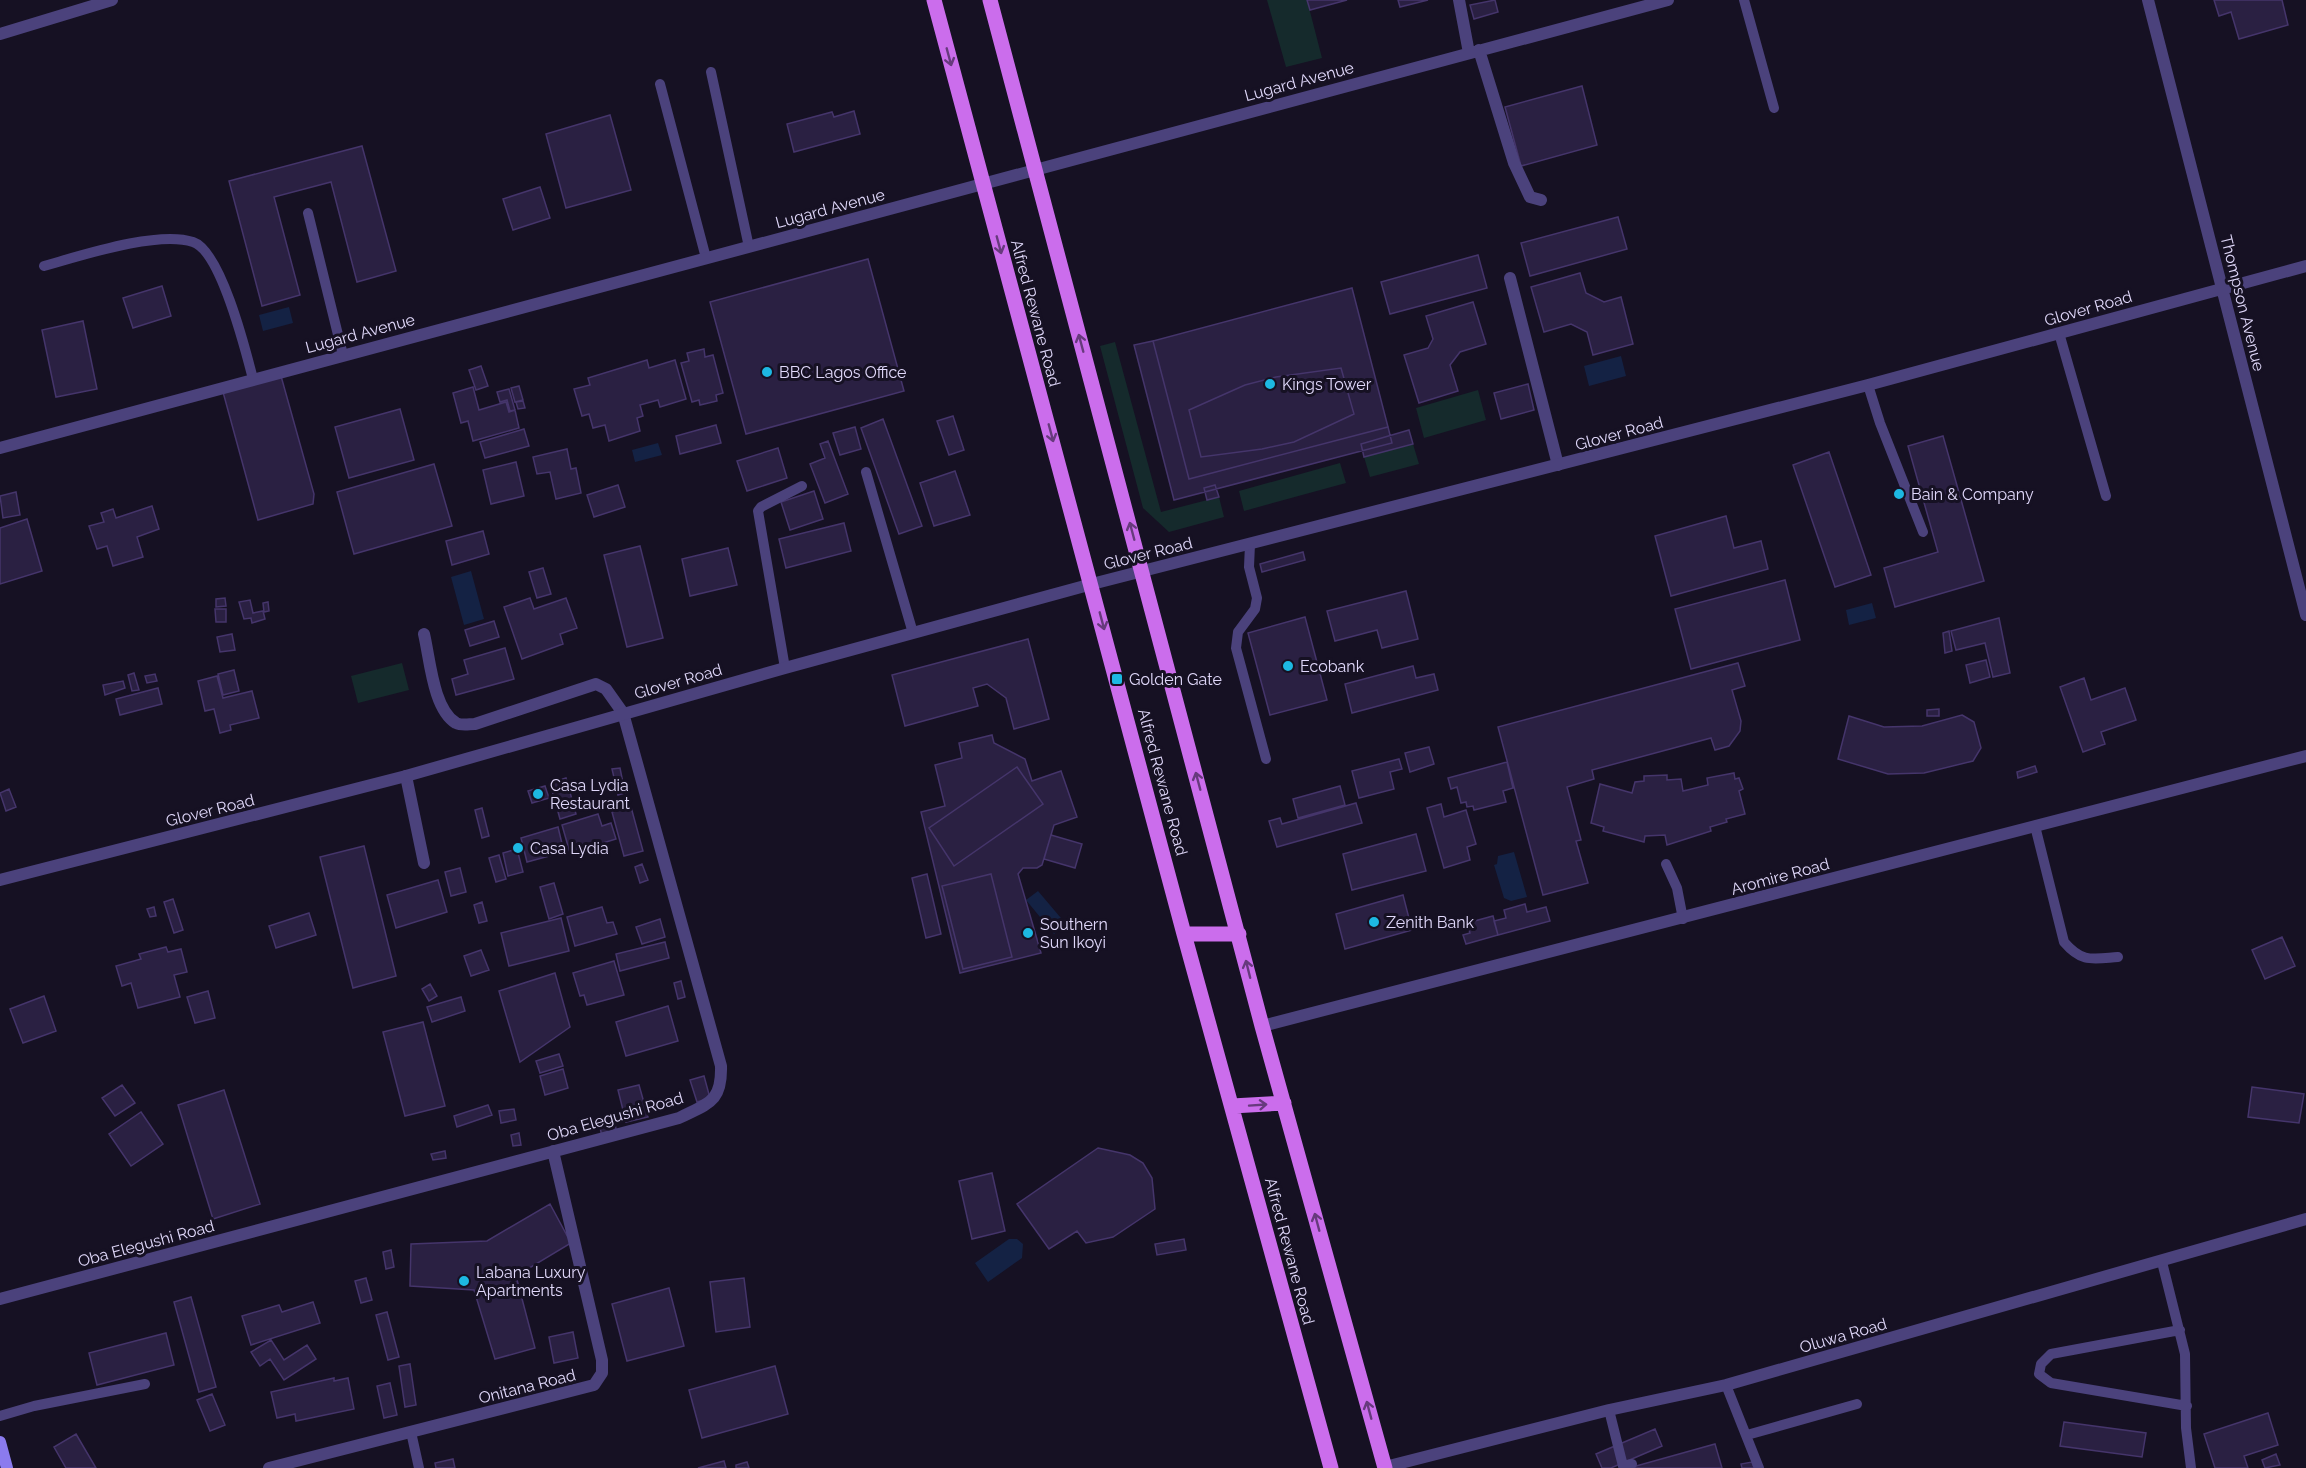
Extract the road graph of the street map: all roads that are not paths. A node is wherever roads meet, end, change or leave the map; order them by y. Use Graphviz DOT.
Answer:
graph roads {
  1 [pos="112,0"];
  2 [pos="934,0"];
  3 [pos="990,0"];
  4 [pos="1460,0"];
  5 [pos="1668,0"];
  6 [pos="1744,0"];
  7 [pos="2148,0"];
  8 [pos="0,34"];
  9 [pos="1474,52"];
  10 [pos="711,72"];
  11 [pos="660,84"];
  12 [pos="1774,108"];
  13 [pos="1034,169"];
  14 [pos="982,184"];
  15 [pos="1541,200"];
  16 [pos="308,213"];
  17 [pos="749,247"];
  18 [pos="706,258"];
  19 [pos="44,266"];
  20 [pos="2306,266"];
  21 [pos="1510,278"];
  22 [pos="2221,288"];
  23 [pos="2059,333"];
  24 [pos="343,355"];
  25 [pos="253,379"];
  26 [pos="1868,385"];
  27 [pos="0,448"];
  28 [pos="1558,465"];
  29 [pos="866,472"];
  30 [pos="802,486"];
  31 [pos="2106,496"];
  32 [pos="1923,532"];
  33 [pos="1250,544"];
  34 [pos="1143,570"];
  35 [pos="1092,584"];
  36 [pos="2306,615"];
  37 [pos="913,633"];
  38 [pos="424,634"];
  39 [pos="785,668"];
  40 [pos="623,713"];
  41 [pos="2306,756"];
  42 [pos="1266,759"];
  43 [pos="406,776"];
  44 [pos="2035,826"];
  45 [pos="424,863"];
  46 [pos="1666,864"];
  47 [pos="0,880"];
  48 [pos="1683,919"];
  49 [pos="1184,934"];
  50 [pos="1239,934"];
  51 [pos="2118,957"];
  52 [pos="1262,1026"];
  53 [pos="1284,1103"];
  54 [pos="1232,1107"];
  55 [pos="553,1151"];
  56 [pos="2306,1219"];
  57 [pos="2162,1262"];
  58 [pos="0,1299"];
  59 [pos="2180,1330"];
  60 [pos="145,1383"];
  61 [pos="1726,1385"];
  62 [pos="1857,1404"];
  63 [pos="2187,1406"];
  64 [pos="1609,1410"];
  65 [pos="0,1416"];
  66 [pos="411,1432"];
  67 [pos="1747,1435"];
  68 [pos="0,1442"];
  69 [pos="299,1464"];
  70 [pos="1624,1466"];
  71 [pos="1385,1467"];
  72 [pos="6,1468"];
  73 [pos="268,1468"];
  74 [pos="419,1468"];
  75 [pos="1331,1468"];
  76 [pos="1759,1468"];
  77 [pos="2192,1468"];
  1 -- 8 [label="street"];
  2 -- 14 [label="main road, Alfred Rewane Road, one-way"];
  3 -- 13 [label="main road, Alfred Rewane Road"];
  4 -- 9 [label="street"];
  5 -- 9 [label="street, Lugard Avenue"];
  6 -- 12 [label="lane"];
  7 -- 22 [label="street, Thompson Avenue"];
  9 -- 13 [label="street, Lugard Avenue"];
  9 -- 15 [label="street"];
  10 -- 17 [label="lane"];
  11 -- 18 [label="lane"];
  13 -- 14 [label="street, Lugard Avenue"];
  34 -- 13 [label="main road, Alfred Rewane Road, one-way"];
  14 -- 17 [label="street, Lugard Avenue"];
  14 -- 35 [label="main road, Alfred Rewane Road, one-way"];
  16 -- 24 [label="lane"];
  17 -- 18 [label="street, Lugard Avenue"];
  18 -- 24 [label="street, Lugard Avenue"];
  19 -- 25 [label="lane"];
  20 -- 22 [label="street, Glover Road"];
  21 -- 28 [label="street"];
  22 -- 23 [label="street, Glover Road"];
  22 -- 36 [label="street, Thompson Avenue"];
  23 -- 26 [label="street, Glover Road"];
  23 -- 31 [label="lane"];
  24 -- 25 [label="street, Lugard Avenue"];
  25 -- 27 [label="street, Lugard Avenue"];
  26 -- 28 [label="street, Glover Road"];
  26 -- 32 [label="lane"];
  28 -- 33 [label="street, Glover Road"];
  29 -- 37 [label="lane"];
  30 -- 39 [label="lane"];
  33 -- 34 [label="street, Glover Road"];
  33 -- 42 [label="lane"];
  34 -- 35 [label="street, Glover Road"];
  50 -- 34 [label="main road, Alfred Rewane Road, one-way"];
  35 -- 37 [label="street, Glover Road"];
  35 -- 49 [label="main road, Alfred Rewane Road, one-way"];
  37 -- 39 [label="street, Glover Road"];
  38 -- 40 [label="street, Oba Elegushi Road"];
  39 -- 40 [label="street, Glover Road"];
  40 -- 43 [label="street, Glover Road"];
  40 -- 55 [label="street, Oba Elegushi Road"];
  41 -- 44 [label="street, Aromire Road"];
  43 -- 45 [label="street"];
  43 -- 47 [label="street, Glover Road"];
  44 -- 48 [label="street, Aromire Road"];
  44 -- 51 [label="lane"];
  46 -- 48 [label="lane"];
  48 -- 52 [label="street, Aromire Road"];
  49 -- 50 [label="main road"];
  49 -- 54 [label="main road, Alfred Rewane Road"];
  52 -- 50 [label="main road, Alfred Rewane Road, one-way"];
  52 -- 53 [label="main road, Alfred Rewane Road"];
  54 -- 53 [label="main road, one-way"];
  71 -- 53 [label="main road, Alfred Rewane Road, one-way"];
  54 -- 75 [label="main road, Alfred Rewane Road"];
  55 -- 58 [label="street, Oba Elegushi Road"];
  55 -- 66 [label="street, Onitana Road"];
  56 -- 57 [label="street, Oluwa Road"];
  57 -- 59 [label="lane"];
  57 -- 61 [label="street, Oluwa Road"];
  59 -- 63 [label="lane"];
  59 -- 63 [label="lane"];
  60 -- 65 [label="lane"];
  61 -- 64 [label="street, Oluwa Road"];
  61 -- 67 [label="lane"];
  62 -- 67 [label="lane"];
  63 -- 77 [label="lane"];
  64 -- 70 [label="lane"];
  64 -- 71 [label="street, Oluwa Road"];
  66 -- 69 [label="street, Onitana Road"];
  66 -- 74 [label="lane"];
  67 -- 76 [label="lane"];
  68 -- 72 [label="main road"];
  69 -- 73 [label="street, Onitana Road"];
}
